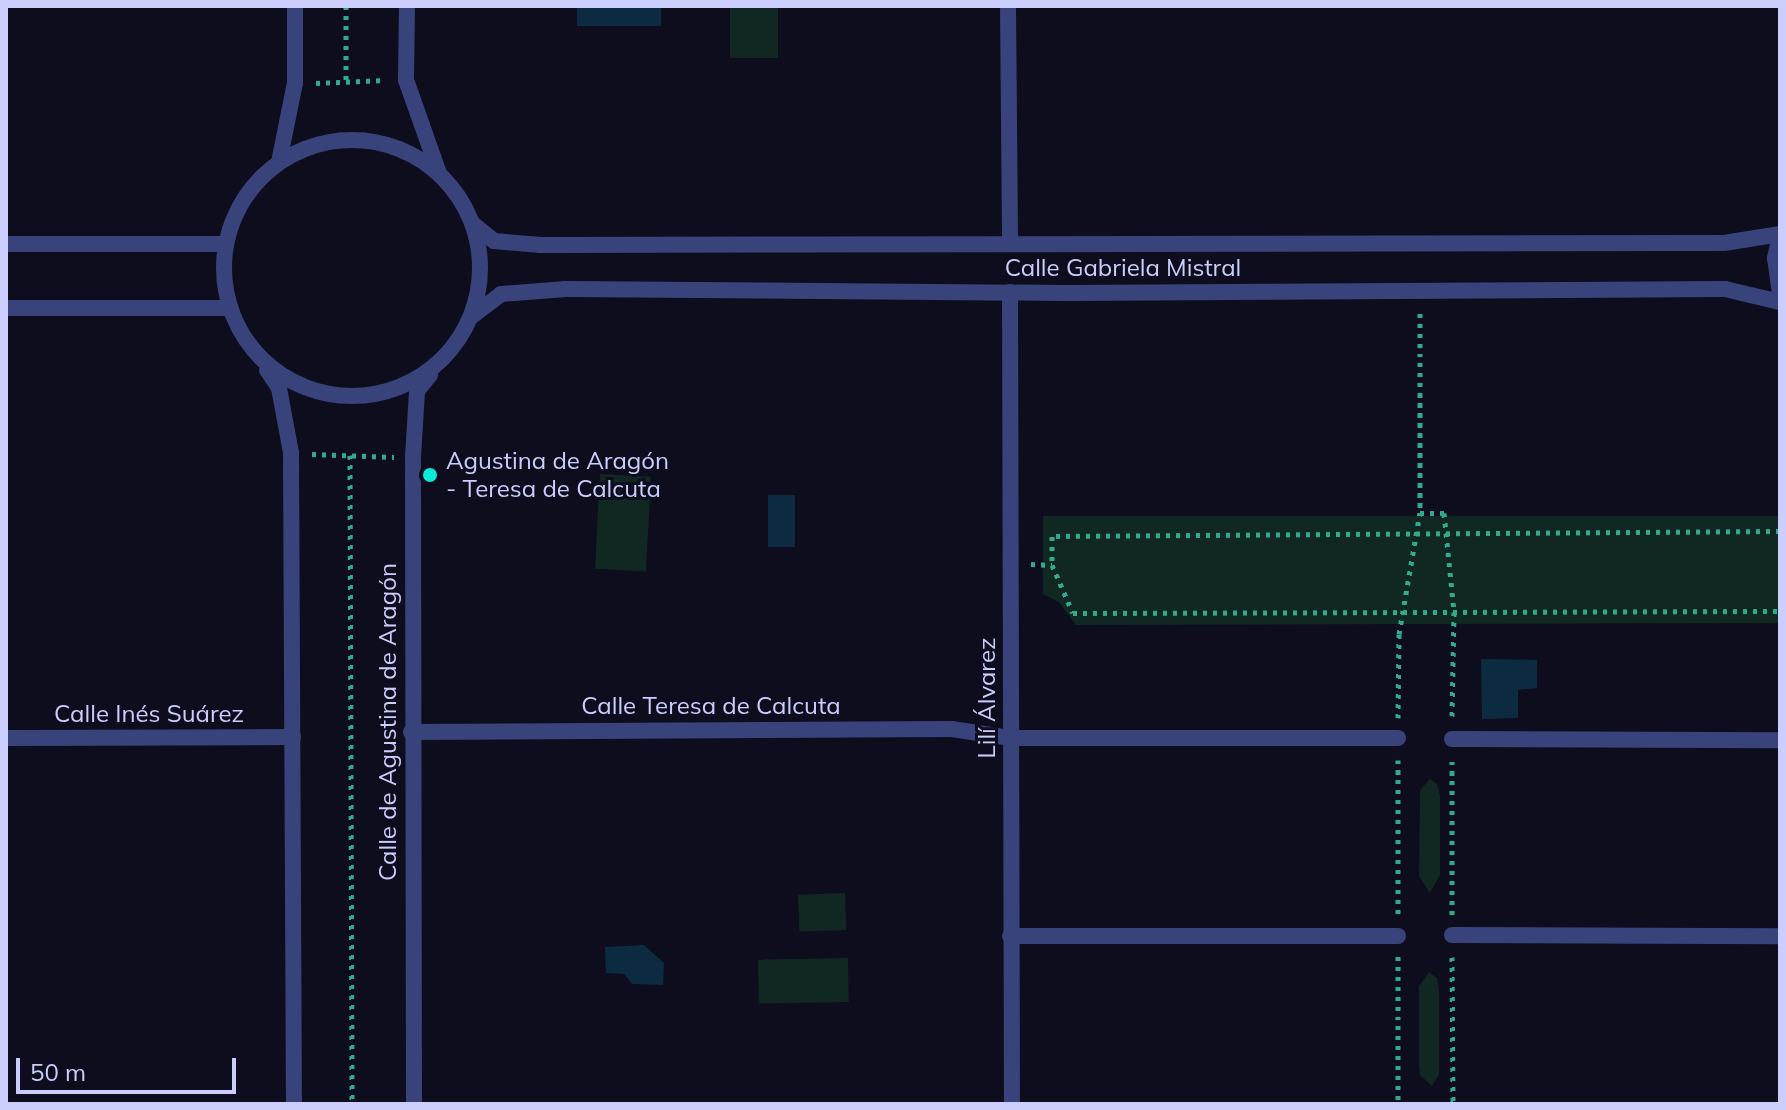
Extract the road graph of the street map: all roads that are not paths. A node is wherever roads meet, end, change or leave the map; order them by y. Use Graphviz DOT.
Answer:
graph roads {
  1 [pos="295,6"];
  2 [pos="407,6"];
  3 [pos="1008,6"];
  4 [pos="279,162"];
  5 [pos="439,173"];
  6 [pos="473,224"];
  7 [pos="1780,235"];
  8 [pos="1010,242"];
  9 [pos="6,244"];
  10 [pos="224,244"];
  11 [pos="1010,292"];
  12 [pos="1780,293"];
  13 [pos="1780,302"];
  14 [pos="6,308"];
  15 [pos="229,308"];
  16 [pos="472,316"];
  17 [pos="450,353"];
  18 [pos="262,362"];
  19 [pos="411,732"];
  20 [pos="293,737"];
  21 [pos="6,738"];
  22 [pos="1011,738"];
  23 [pos="1398,738"];
  24 [pos="1452,739"];
  25 [pos="1780,740"];
  26 [pos="1452,935"];
  27 [pos="1010,936"];
  28 [pos="1398,936"];
  29 [pos="1780,936"];
  30 [pos="294,1104"];
  31 [pos="414,1104"];
  32 [pos="1012,1104"];
  1 -- 4 [label="street"];
  2 -- 5 [label="street"];
  3 -- 8 [label="street"];
  4 -- 5 [label="street"];
  4 -- 10 [label="street"];
  5 -- 6 [label="street"];
  6 -- 8 [label="street, Calle Gabriela Mistral"];
  6 -- 16 [label="street"];
  7 -- 8 [label="street, Calle Gabriela Mistral"];
  7 -- 12 [label="street"];
  9 -- 10 [label="street"];
  10 -- 15 [label="street"];
  11 -- 13 [label="street, Calle Gabriela Mistral"];
  11 -- 16 [label="street, Calle Gabriela Mistral"];
  11 -- 22 [label="street, Lilí Álvarez"];
  14 -- 15 [label="street"];
  15 -- 18 [label="street"];
  16 -- 17 [label="street"];
  17 -- 18 [label="street"];
  17 -- 19 [label="street, Calle de Agustina de Aragón"];
  18 -- 20 [label="street"];
  19 -- 22 [label="street, Calle Teresa de Calcuta"];
  19 -- 31 [label="street, Calle de Agustina de Aragón"];
  20 -- 21 [label="street, Calle Inés Suárez"];
  20 -- 30 [label="street"];
  22 -- 23 [label="street, Calle Teresa de Calcuta"];
  22 -- 27 [label="street, Lilí Álvarez"];
  24 -- 25 [label="street"];
  26 -- 29 [label="street"];
  27 -- 28 [label="street"];
  27 -- 32 [label="street, Lilí Álvarez"];
}
